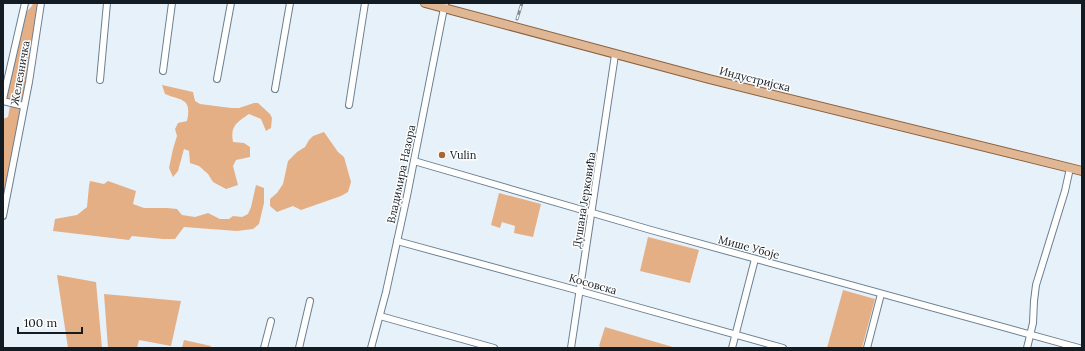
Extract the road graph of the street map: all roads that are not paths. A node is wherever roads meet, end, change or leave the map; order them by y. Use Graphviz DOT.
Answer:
graph roads {
  1 [pos="25,3"];
  2 [pos="41,3"];
  3 [pos="107,3"];
  4 [pos="172,3"];
  5 [pos="231,3"];
  6 [pos="290,3"];
  7 [pos="365,3"];
  8 [pos="425,3"];
  9 [pos="444,6"];
  10 [pos="615,55"];
  11 [pos="163,71"];
  12 [pos="217,79"];
  13 [pos="100,80"];
  14 [pos="275,89"];
  15 [pos="3,100"];
  16 [pos="349,105"];
  17 [pos="24,106"];
  18 [pos="414,161"];
  19 [pos="1070,168"];
  20 [pos="1082,171"];
  21 [pos="592,213"];
  22 [pos="3,216"];
  23 [pos="397,241"];
  24 [pos="756,259"];
  25 [pos="580,291"];
  26 [pos="881,294"];
  27 [pos="310,301"];
  28 [pos="380,316"];
  29 [pos="271,321"];
  30 [pos="1031,334"];
  31 [pos="735,335"];
  32 [pos="264,348"];
  33 [pos="299,348"];
  34 [pos="371,348"];
  35 [pos="494,348"];
  36 [pos="572,348"];
  37 [pos="732,348"];
  38 [pos="783,348"];
  39 [pos="867,348"];
  40 [pos="1027,348"];
  41 [pos="1079,348"];
  1 -- 15 [label="street, Железничка"];
  2 -- 17 [label="street, Железничка"];
  3 -- 13 [label="street"];
  4 -- 11 [label="street"];
  5 -- 12 [label="street"];
  6 -- 14 [label="street"];
  7 -- 16 [label="street"];
  8 -- 9 [label="main road, Индустријска"];
  9 -- 10 [label="main road, Индустријска"];
  9 -- 18 [label="street, Владимира Назора"];
  10 -- 19 [label="main road, Индустријска"];
  10 -- 21 [label="street, Душана Јерковића"];
  15 -- 17 [label="street"];
  17 -- 22 [label="street, Железничка"];
  18 -- 21 [label="street, Мише Убоје"];
  18 -- 23 [label="street, Владимира Назора"];
  19 -- 20 [label="main road, Индустријска"];
  19 -- 30 [label="street"];
  21 -- 24 [label="street, Мише Убоје"];
  21 -- 25 [label="street, Душана Јерковића"];
  23 -- 25 [label="street, Косовска"];
  23 -- 28 [label="street, Владимира Назора"];
  24 -- 26 [label="street, Мише Убоје"];
  24 -- 31 [label="street"];
  25 -- 31 [label="street, Косовска"];
  25 -- 36 [label="street, Душана Јерковића"];
  26 -- 30 [label="street, Мише Убоје"];
  26 -- 39 [label="street"];
  27 -- 33 [label="street"];
  28 -- 34 [label="street, Владимира Назора"];
  28 -- 35 [label="street"];
  29 -- 32 [label="street"];
  30 -- 40 [label="street"];
  30 -- 41 [label="street, Мише Убоје"];
  31 -- 37 [label="street"];
  31 -- 38 [label="street, Косовска"];
}
